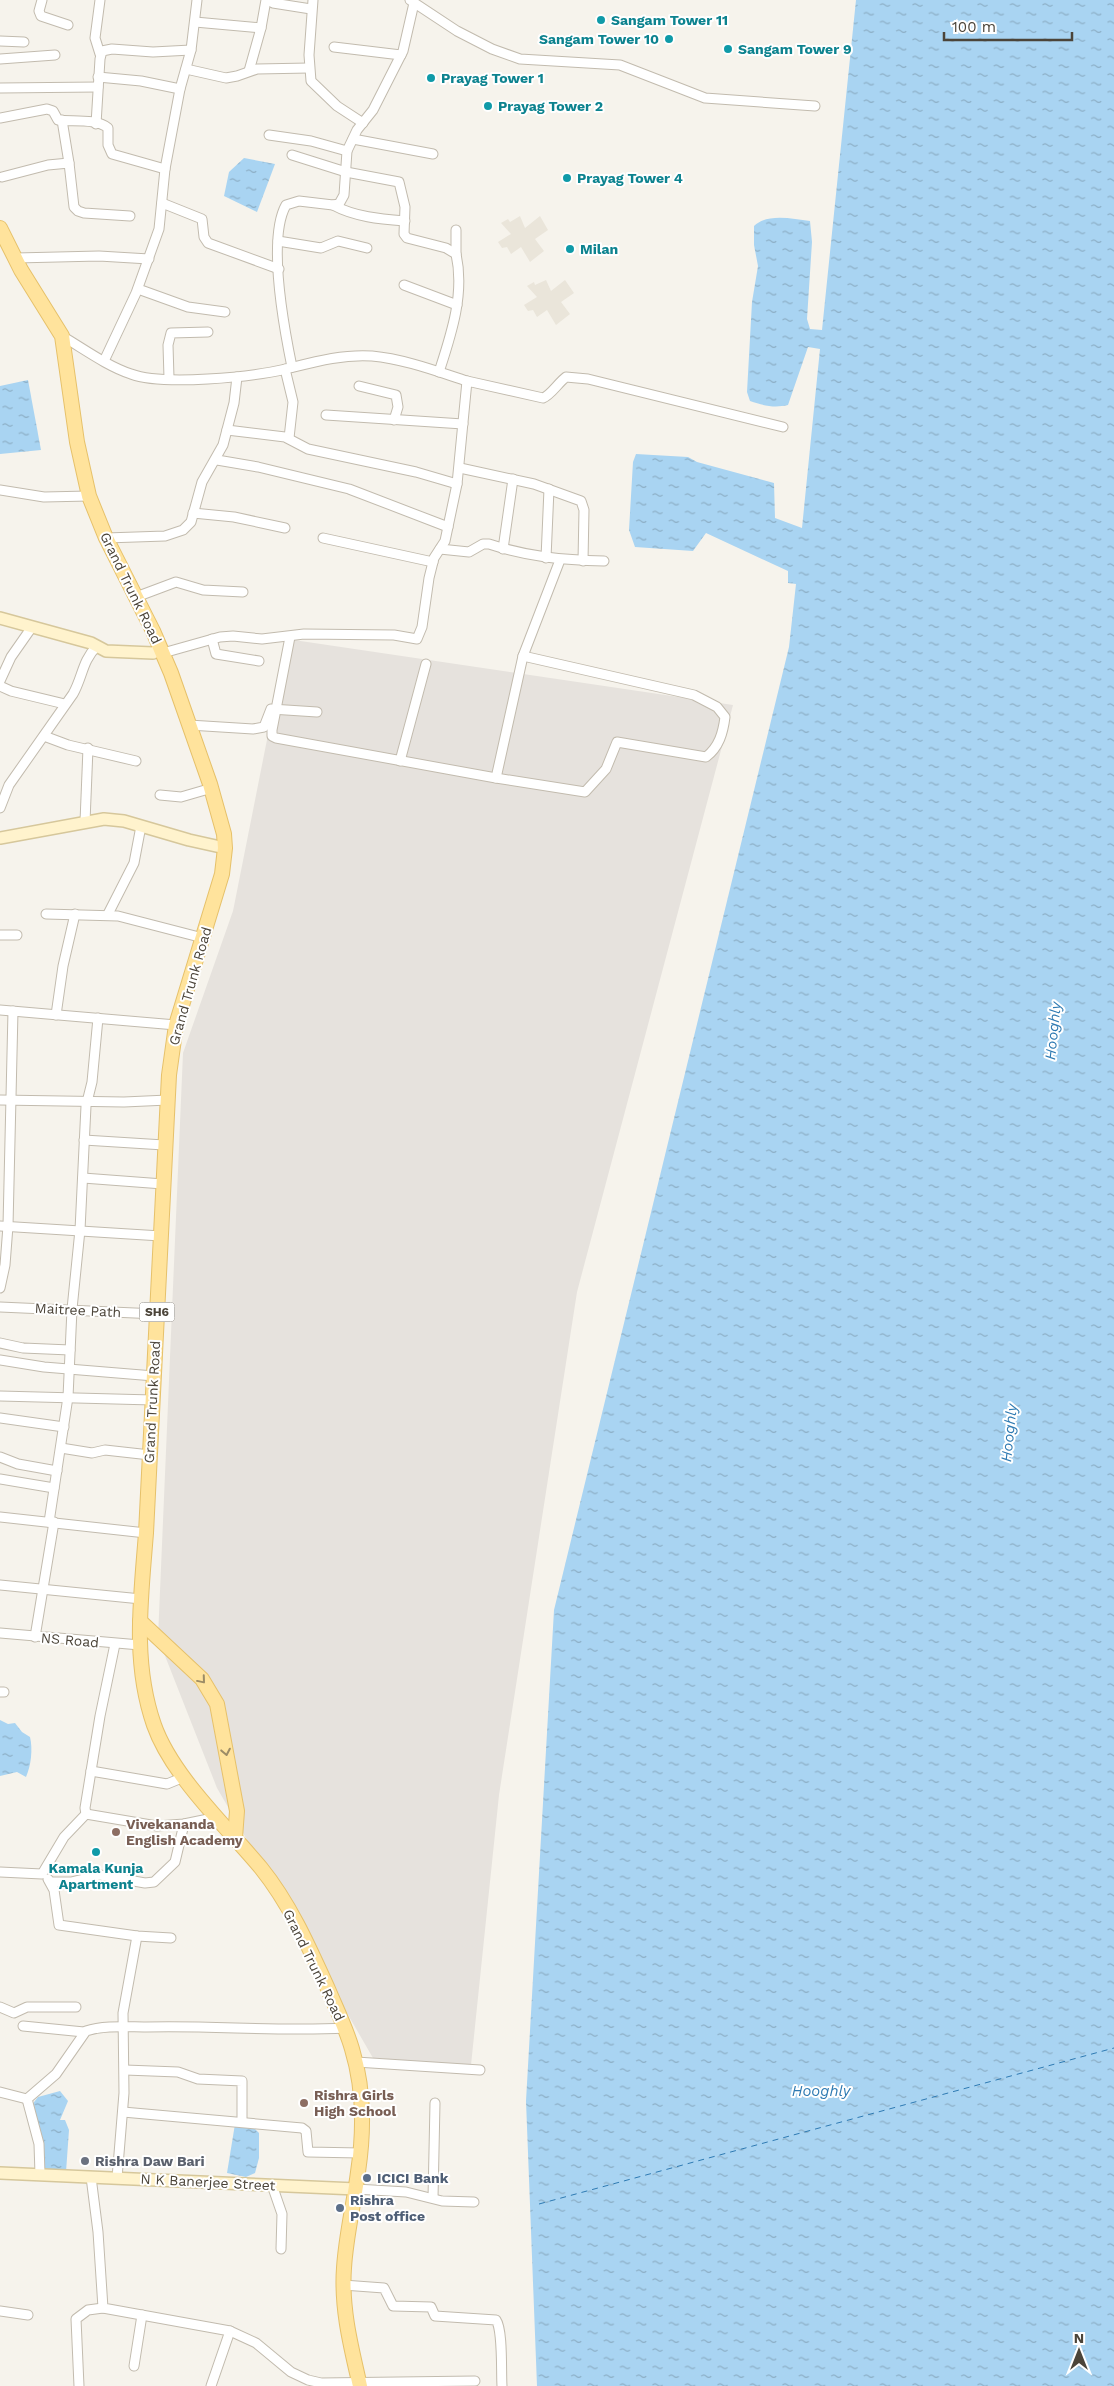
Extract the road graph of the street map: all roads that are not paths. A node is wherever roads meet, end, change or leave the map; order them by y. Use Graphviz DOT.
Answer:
graph roads {
  1 [pos="42,0"];
  2 [pos="100,0"];
  3 [pos="196,0"];
  4 [pos="267,0"];
  5 [pos="412,2"];
  6 [pos="312,4"];
  7 [pos="195,22"];
  8 [pos="68,25"];
  9 [pos="261,28"];
  10 [pos="0,40"];
  11 [pos="24,42"];
  12 [pos="334,47"];
  13 [pos="192,50"];
  14 [pos="100,54"];
  15 [pos="55,55"];
  16 [pos="401,55"];
  17 [pos="0,59"];
  18 [pos="309,68"];
  19 [pos="186,69"];
  20 [pos="249,72"];
  21 [pos="98,77"];
  22 [pos="98,87"];
  23 [pos="0,88"];
  24 [pos="180,89"];
  25 [pos="816,106"];
  26 [pos="0,118"];
  27 [pos="62,120"];
  28 [pos="362,123"];
  29 [pos="96,124"];
  30 [pos="269,135"];
  31 [pos="353,140"];
  32 [pos="348,151"];
  33 [pos="433,154"];
  34 [pos="292,155"];
  35 [pos="70,163"];
  36 [pos="165,170"];
  37 [pos="346,172"];
  38 [pos="2,177"];
  39 [pos="162,202"];
  40 [pos="333,206"];
  41 [pos="130,216"];
  42 [pos="404,221"];
  43 [pos="0,228"];
  44 [pos="456,230"];
  45 [pos="278,241"];
  46 [pos="367,248"];
  47 [pos="456,254"];
  48 [pos="16,258"];
  49 [pos="149,259"];
  50 [pos="279,269"];
  51 [pos="404,285"];
  52 [pos="138,288"];
  53 [pos="457,305"];
  54 [pos="225,312"];
  55 [pos="208,332"];
  56 [pos="62,336"];
  57 [pos="104,361"];
  58 [pos="289,368"];
  59 [pos="439,372"];
  60 [pos="237,377"];
  61 [pos="169,378"];
  62 [pos="467,381"];
  63 [pos="359,386"];
  64 [pos="326,415"];
  65 [pos="394,420"];
  66 [pos="463,424"];
  67 [pos="783,427"];
  68 [pos="227,430"];
  69 [pos="289,438"];
  70 [pos="216,460"];
  71 [pos="460,468"];
  72 [pos="513,478"];
  73 [pos="457,484"];
  74 [pos="549,489"];
  75 [pos="0,490"];
  76 [pos="89,496"];
  77 [pos="193,513"];
  78 [pos="448,527"];
  79 [pos="284,528"];
  80 [pos="106,538"];
  81 [pos="323,538"];
  82 [pos="440,549"];
  83 [pos="503,549"];
  84 [pos="546,558"];
  85 [pos="560,560"];
  86 [pos="583,561"];
  87 [pos="433,562"];
  88 [pos="604,562"];
  89 [pos="243,592"];
  90 [pos="136,596"];
  91 [pos="0,618"];
  92 [pos="32,627"];
  93 [pos="290,637"];
  94 [pos="212,639"];
  95 [pos="96,646"];
  96 [pos="162,651"];
  97 [pos="523,656"];
  98 [pos="259,661"];
  99 [pos="426,664"];
  100 [pos="0,681"];
  101 [pos="0,686"];
  102 [pos="65,704"];
  103 [pos="277,708"];
  104 [pos="317,712"];
  105 [pos="190,726"];
  106 [pos="44,736"];
  107 [pos="88,748"];
  108 [pos="400,760"];
  109 [pos="136,761"];
  110 [pos="496,778"];
  111 [pos="212,788"];
  112 [pos="160,795"];
  113 [pos="0,808"];
  114 [pos="85,822"];
  115 [pos="140,826"];
  116 [pos="0,838"];
  117 [pos="225,848"];
  118 [pos="46,914"];
  119 [pos="75,914"];
  120 [pos="108,914"];
  121 [pos="0,935"];
  122 [pos="17,935"];
  123 [pos="203,938"];
  124 [pos="0,1010"];
  125 [pos="13,1011"];
  126 [pos="56,1015"];
  127 [pos="98,1018"];
  128 [pos="176,1025"];
  129 [pos="0,1100"];
  130 [pos="87,1100"];
  131 [pos="168,1100"];
  132 [pos="12,1101"];
  133 [pos="84,1140"];
  134 [pos="164,1144"];
  135 [pos="0,1164"];
  136 [pos="10,1166"];
  137 [pos="82,1178"];
  138 [pos="163,1184"];
  139 [pos="4,1202"];
  140 [pos="4,1226"];
  141 [pos="80,1230"];
  142 [pos="160,1236"];
  143 [pos="0,1288"];
  144 [pos="0,1307"];
  145 [pos="72,1309"];
  146 [pos="157,1314"];
  147 [pos="0,1343"];
  148 [pos="70,1350"];
  149 [pos="0,1360"];
  150 [pos="69,1369"];
  151 [pos="154,1376"];
  152 [pos="0,1396"];
  153 [pos="68,1397"];
  154 [pos="153,1400"];
  155 [pos="0,1418"];
  156 [pos="64,1427"];
  157 [pos="61,1448"];
  158 [pos="150,1455"];
  159 [pos="0,1457"];
  160 [pos="57,1470"];
  161 [pos="0,1478"];
  162 [pos="54,1488"];
  163 [pos="0,1517"];
  164 [pos="52,1522"];
  165 [pos="146,1533"];
  166 [pos="0,1585"];
  167 [pos="42,1589"];
  168 [pos="141,1599"];
  169 [pos="140,1621"];
  170 [pos="0,1633"];
  171 [pos="35,1637"];
  172 [pos="115,1644"];
  173 [pos="140,1645"];
  174 [pos="91,1771"];
  175 [pos="184,1777"];
  176 [pos="86,1814"];
  177 [pos="218,1817"];
  178 [pos="184,1824"];
  179 [pos="234,1838"];
  180 [pos="0,1872"];
  181 [pos="42,1874"];
  182 [pos="51,1882"];
  183 [pos="137,1936"];
  184 [pos="171,1938"];
  185 [pos="0,2007"];
  186 [pos="76,2007"];
  187 [pos="23,2026"];
  188 [pos="124,2027"];
  189 [pos="345,2028"];
  190 [pos="84,2032"];
  191 [pos="356,2062"];
  192 [pos="125,2070"];
  193 [pos="480,2070"];
  194 [pos="0,2092"];
  195 [pos="27,2099"];
  196 [pos="435,2103"];
  197 [pos="122,2112"];
  198 [pos="242,2122"];
  199 [pos="360,2153"];
  200 [pos="0,2174"];
  201 [pos="40,2174"];
  202 [pos="90,2177"];
  203 [pos="116,2178"];
  204 [pos="272,2185"];
  205 [pos="356,2189"];
  206 [pos="432,2198"];
  207 [pos="474,2202"];
  208 [pos="281,2249"];
  209 [pos="343,2285"];
  210 [pos="103,2308"];
  211 [pos="0,2311"];
  212 [pos="28,2315"];
  213 [pos="142,2315"];
  214 [pos="230,2331"];
  215 [pos="134,2366"];
  216 [pos="475,2381"];
  217 [pos="359,2384"];
  218 [pos="79,2386"];
  219 [pos="211,2386"];
  220 [pos="502,2386"];
  1 -- 8 [label="street"];
  2 -- 14 [label="street"];
  3 -- 7 [label="street"];
  4 -- 6 [label="street"];
  4 -- 9 [label="street"];
  5 -- 16 [label="street"];
  5 -- 25 [label="street"];
  6 -- 18 [label="street"];
  7 -- 9 [label="street"];
  7 -- 13 [label="street"];
  9 -- 20 [label="street"];
  10 -- 11 [label="street"];
  12 -- 16 [label="street"];
  13 -- 14 [label="street"];
  13 -- 19 [label="street"];
  14 -- 21 [label="street"];
  15 -- 17 [label="street"];
  16 -- 28 [label="street"];
  18 -- 20 [label="street"];
  18 -- 28 [label="street"];
  19 -- 20 [label="street"];
  19 -- 24 [label="street"];
  21 -- 22 [label="street"];
  21 -- 24 [label="street"];
  22 -- 23 [label="street"];
  22 -- 29 [label="street"];
  24 -- 36 [label="street"];
  26 -- 27 [label="street"];
  27 -- 29 [label="street"];
  27 -- 35 [label="street"];
  28 -- 31 [label="street"];
  29 -- 36 [label="street"];
  30 -- 32 [label="street"];
  31 -- 32 [label="street"];
  31 -- 33 [label="street"];
  32 -- 37 [label="street"];
  34 -- 37 [label="street"];
  35 -- 38 [label="street"];
  35 -- 41 [label="street"];
  36 -- 39 [label="street"];
  37 -- 40 [label="street"];
  37 -- 42 [label="street"];
  39 -- 49 [label="street"];
  39 -- 50 [label="street"];
  40 -- 42 [label="street"];
  40 -- 45 [label="street"];
  42 -- 47 [label="street"];
  43 -- 48 [label="main road, Grand Trunk Road / SH6"];
  44 -- 47 [label="street"];
  45 -- 46 [label="street"];
  45 -- 50 [label="street"];
  47 -- 53 [label="street"];
  48 -- 49 [label="street"];
  48 -- 56 [label="main road, Grand Trunk Road / SH6"];
  49 -- 52 [label="street"];
  50 -- 58 [label="street"];
  51 -- 53 [label="street"];
  52 -- 54 [label="street"];
  52 -- 57 [label="street"];
  53 -- 59 [label="street"];
  55 -- 61 [label="street"];
  56 -- 57 [label="street"];
  56 -- 76 [label="main road, Grand Trunk Road / SH6"];
  57 -- 61 [label="street"];
  58 -- 59 [label="street"];
  58 -- 60 [label="street"];
  58 -- 69 [label="street"];
  59 -- 62 [label="street"];
  60 -- 61 [label="street"];
  60 -- 68 [label="street"];
  62 -- 66 [label="street"];
  62 -- 67 [label="street"];
  63 -- 65 [label="street"];
  64 -- 65 [label="street"];
  65 -- 66 [label="street"];
  66 -- 71 [label="street"];
  68 -- 69 [label="street"];
  68 -- 70 [label="street"];
  69 -- 73 [label="street"];
  70 -- 77 [label="street"];
  70 -- 78 [label="street"];
  71 -- 72 [label="street"];
  71 -- 73 [label="street"];
  72 -- 74 [label="street"];
  72 -- 83 [label="street"];
  73 -- 78 [label="street"];
  74 -- 84 [label="street"];
  74 -- 86 [label="street"];
  75 -- 76 [label="street"];
  76 -- 80 [label="main road, Grand Trunk Road / SH6"];
  77 -- 79 [label="street"];
  77 -- 80 [label="street"];
  78 -- 82 [label="street"];
  80 -- 90 [label="main road, Grand Trunk Road / SH6"];
  81 -- 87 [label="street"];
  82 -- 83 [label="street"];
  82 -- 87 [label="street"];
  83 -- 84 [label="street"];
  84 -- 85 [label="street"];
  85 -- 86 [label="street"];
  85 -- 97 [label="street"];
  86 -- 88 [label="street"];
  87 -- 93 [label="street"];
  89 -- 90 [label="street"];
  90 -- 96 [label="main road, Grand Trunk Road / SH6"];
  91 -- 92 [label="street"];
  92 -- 95 [label="street"];
  92 -- 100 [label="street"];
  93 -- 94 [label="street"];
  93 -- 103 [label="street"];
  94 -- 96 [label="street"];
  94 -- 98 [label="street"];
  95 -- 96 [label="street"];
  95 -- 102 [label="street"];
  96 -- 105 [label="main road, Grand Trunk Road / SH6"];
  97 -- 110 [label="street"];
  97 -- 110 [label="street"];
  99 -- 108 [label="street"];
  101 -- 102 [label="street"];
  102 -- 106 [label="street"];
  103 -- 104 [label="street"];
  103 -- 105 [label="street"];
  103 -- 108 [label="street"];
  105 -- 111 [label="main road, Grand Trunk Road / SH6"];
  106 -- 107 [label="street"];
  106 -- 113 [label="street"];
  107 -- 109 [label="street"];
  107 -- 114 [label="street"];
  108 -- 110 [label="street"];
  111 -- 112 [label="street"];
  111 -- 117 [label="main road, Grand Trunk Road / SH6"];
  114 -- 115 [label="street"];
  114 -- 116 [label="street"];
  115 -- 117 [label="street"];
  115 -- 120 [label="street"];
  117 -- 123 [label="main road, Grand Trunk Road / SH6"];
  118 -- 119 [label="street"];
  119 -- 120 [label="street"];
  119 -- 126 [label="street"];
  120 -- 123 [label="street"];
  121 -- 122 [label="street"];
  123 -- 128 [label="main road, Grand Trunk Road / SH6"];
  124 -- 125 [label="street"];
  125 -- 126 [label="street"];
  125 -- 132 [label="street"];
  126 -- 127 [label="street"];
  127 -- 128 [label="street"];
  127 -- 130 [label="street"];
  128 -- 131 [label="main road, Grand Trunk Road / SH6"];
  129 -- 132 [label="street"];
  130 -- 131 [label="street"];
  130 -- 132 [label="street"];
  130 -- 133 [label="street"];
  131 -- 134 [label="main road, Grand Trunk Road / SH6"];
  132 -- 136 [label="street"];
  133 -- 134 [label="street"];
  133 -- 137 [label="street"];
  134 -- 138 [label="main road, Grand Trunk Road / SH6"];
  135 -- 136 [label="street"];
  136 -- 139 [label="street"];
  137 -- 138 [label="street"];
  137 -- 141 [label="street"];
  138 -- 142 [label="main road, Grand Trunk Road / SH6"];
  139 -- 140 [label="street"];
  140 -- 141 [label="street"];
  140 -- 143 [label="street"];
  141 -- 142 [label="street"];
  141 -- 145 [label="street"];
  142 -- 146 [label="main road, Grand Trunk Road / SH6"];
  144 -- 145 [label="street, Maitree Path"];
  145 -- 146 [label="street, Maitree Path"];
  145 -- 148 [label="street"];
  146 -- 151 [label="main road, Grand Trunk Road / SH6"];
  147 -- 148 [label="street"];
  148 -- 150 [label="street"];
  149 -- 150 [label="street"];
  150 -- 151 [label="street"];
  150 -- 153 [label="street"];
  151 -- 154 [label="main road, Grand Trunk Road / SH6"];
  152 -- 153 [label="street"];
  153 -- 154 [label="street"];
  153 -- 156 [label="street"];
  154 -- 158 [label="main road, Grand Trunk Road / SH6"];
  155 -- 156 [label="street"];
  156 -- 157 [label="street"];
  157 -- 158 [label="street"];
  157 -- 160 [label="street"];
  158 -- 165 [label="main road, Grand Trunk Road / SH6"];
  159 -- 160 [label="street"];
  160 -- 162 [label="street"];
  161 -- 162 [label="street"];
  162 -- 164 [label="street"];
  163 -- 164 [label="street"];
  164 -- 165 [label="street"];
  164 -- 167 [label="street"];
  165 -- 168 [label="main road, Grand Trunk Road / SH6"];
  166 -- 167 [label="street"];
  167 -- 168 [label="street"];
  167 -- 171 [label="street"];
  168 -- 169 [label="main road, Grand Trunk Road / SH6"];
  169 -- 173 [label="main road, Grand Trunk Road / SH6"];
  169 -- 179 [label="main road, one-way"];
  170 -- 171 [label="street, NS Road"];
  171 -- 172 [label="street, NS Road"];
  172 -- 173 [label="street, NS Road"];
  172 -- 174 [label="street"];
  173 -- 175 [label="main road, Grand Trunk Road / SH6"];
  174 -- 175 [label="street"];
  174 -- 176 [label="street"];
  175 -- 177 [label="main road, Grand Trunk Road / SH6"];
  176 -- 178 [label="street"];
  176 -- 181 [label="street"];
  177 -- 178 [label="street"];
  177 -- 179 [label="main road, Grand Trunk Road / SH6"];
  178 -- 182 [label="street"];
  179 -- 189 [label="main road, Grand Trunk Road / SH6"];
  180 -- 181 [label="street"];
  181 -- 182 [label="street"];
  182 -- 183 [label="street"];
  183 -- 184 [label="street"];
  183 -- 188 [label="street"];
  185 -- 186 [label="street"];
  187 -- 190 [label="street"];
  188 -- 189 [label="street"];
  188 -- 190 [label="street"];
  188 -- 192 [label="street"];
  189 -- 191 [label="main road, Grand Trunk Road / SH6"];
  190 -- 195 [label="street"];
  191 -- 193 [label="street"];
  191 -- 199 [label="main road, Grand Trunk Road / SH6"];
  192 -- 197 [label="street"];
  192 -- 198 [label="street"];
  194 -- 195 [label="street"];
  195 -- 201 [label="street"];
  196 -- 206 [label="street"];
  197 -- 198 [label="street"];
  197 -- 203 [label="street"];
  198 -- 199 [label="street"];
  199 -- 205 [label="main road, Grand Trunk Road / SH6"];
  200 -- 201 [label="street, N K Banerjee Street"];
  201 -- 202 [label="street, N K Banerjee Street"];
  202 -- 203 [label="street, N K Banerjee Street"];
  202 -- 210 [label="street"];
  203 -- 204 [label="street, N K Banerjee Street"];
  204 -- 205 [label="street, N K Banerjee Street"];
  204 -- 208 [label="street"];
  205 -- 206 [label="street"];
  205 -- 209 [label="main road, Grand Trunk Road / SH6"];
  206 -- 207 [label="street"];
  209 -- 217 [label="main road, Grand Trunk Road / SH6"];
  209 -- 220 [label="street"];
  210 -- 213 [label="street"];
  210 -- 218 [label="street"];
  211 -- 212 [label="street"];
  213 -- 214 [label="street"];
  213 -- 215 [label="street"];
  214 -- 217 [label="street"];
  214 -- 219 [label="street"];
  216 -- 217 [label="street"];
}
